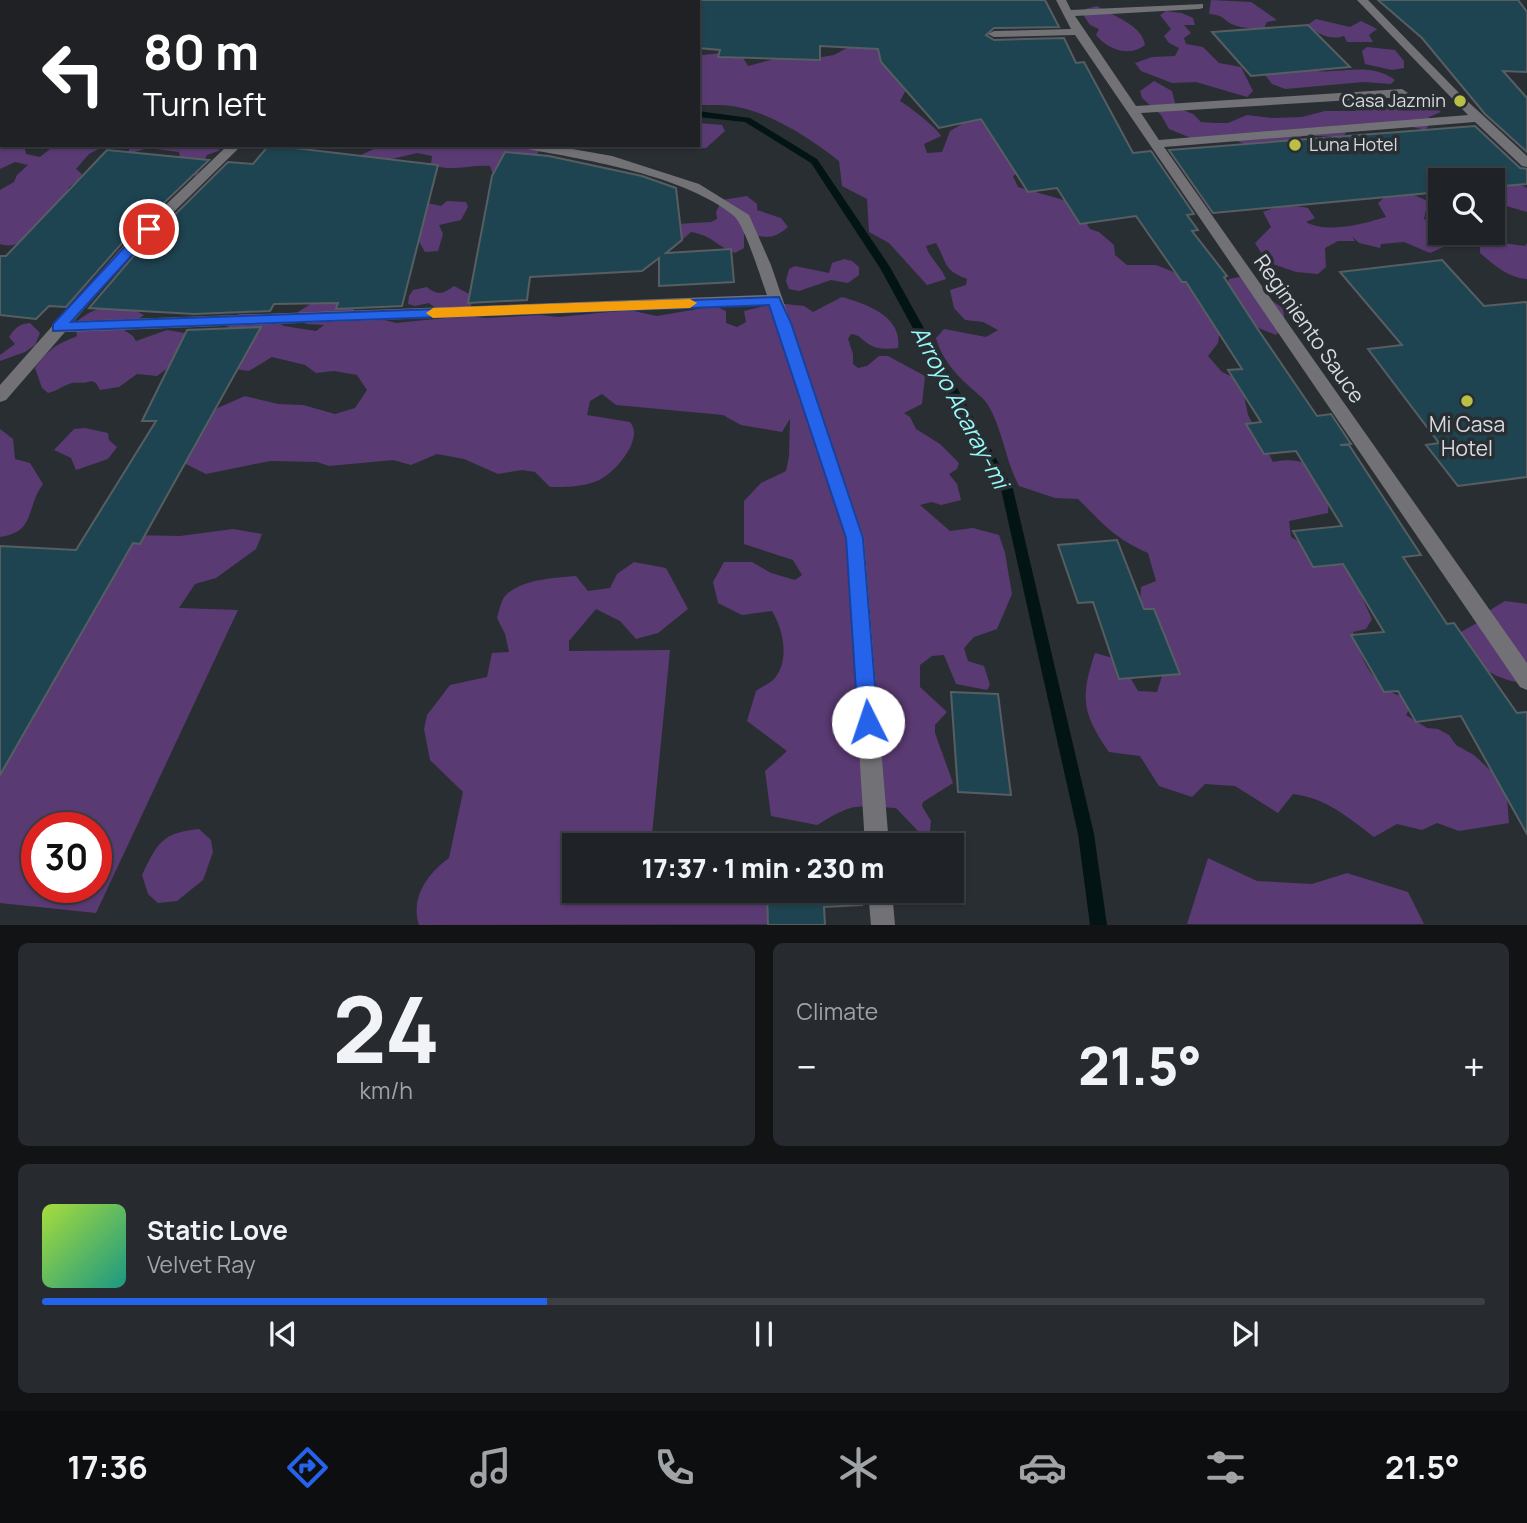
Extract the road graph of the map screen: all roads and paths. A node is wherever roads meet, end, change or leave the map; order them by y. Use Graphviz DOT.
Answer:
graph roads {
  1 [pos="1362,0"];
  2 [pos="1199,6"];
  3 [pos="1065,7"];
  4 [pos="1078,32"];
  5 [pos="994,34"];
  6 [pos="1402,93"];
  7 [pos="1134,110"];
  8 [pos="1479,118"];
  9 [pos="1155,144"];
  10 [pos="234,147"];
  11 [pos="537,147"];
  12 [pos="1527,163"];
  13 [pos="774,300"];
  14 [pos="58,327"];
  15 [pos="2,391"];
  16 [pos="1527,680"];
  17 [pos="876,833"];
  18 [pos="881,903"];
  19 [pos="883,925"];
  1 -- 8 [label="street"];
  2 -- 3 [label="street"];
  3 -- 4 [label="street, Regimiento Sauce"];
  4 -- 5 [label="street"];
  4 -- 7 [label="street, Regimiento Sauce"];
  6 -- 7 [label="street"];
  7 -- 9 [label="street, Regimiento Sauce"];
  8 -- 9 [label="street"];
  8 -- 12 [label="street"];
  9 -- 16 [label="street, Regimiento Sauce"];
  10 -- 14 [label="street"];
  11 -- 13 [label="street"];
  13 -- 14 [label="street"];
  13 -- 17 [label="street"];
  14 -- 15 [label="street"];
  18 -- 19 [label="street"];
}
